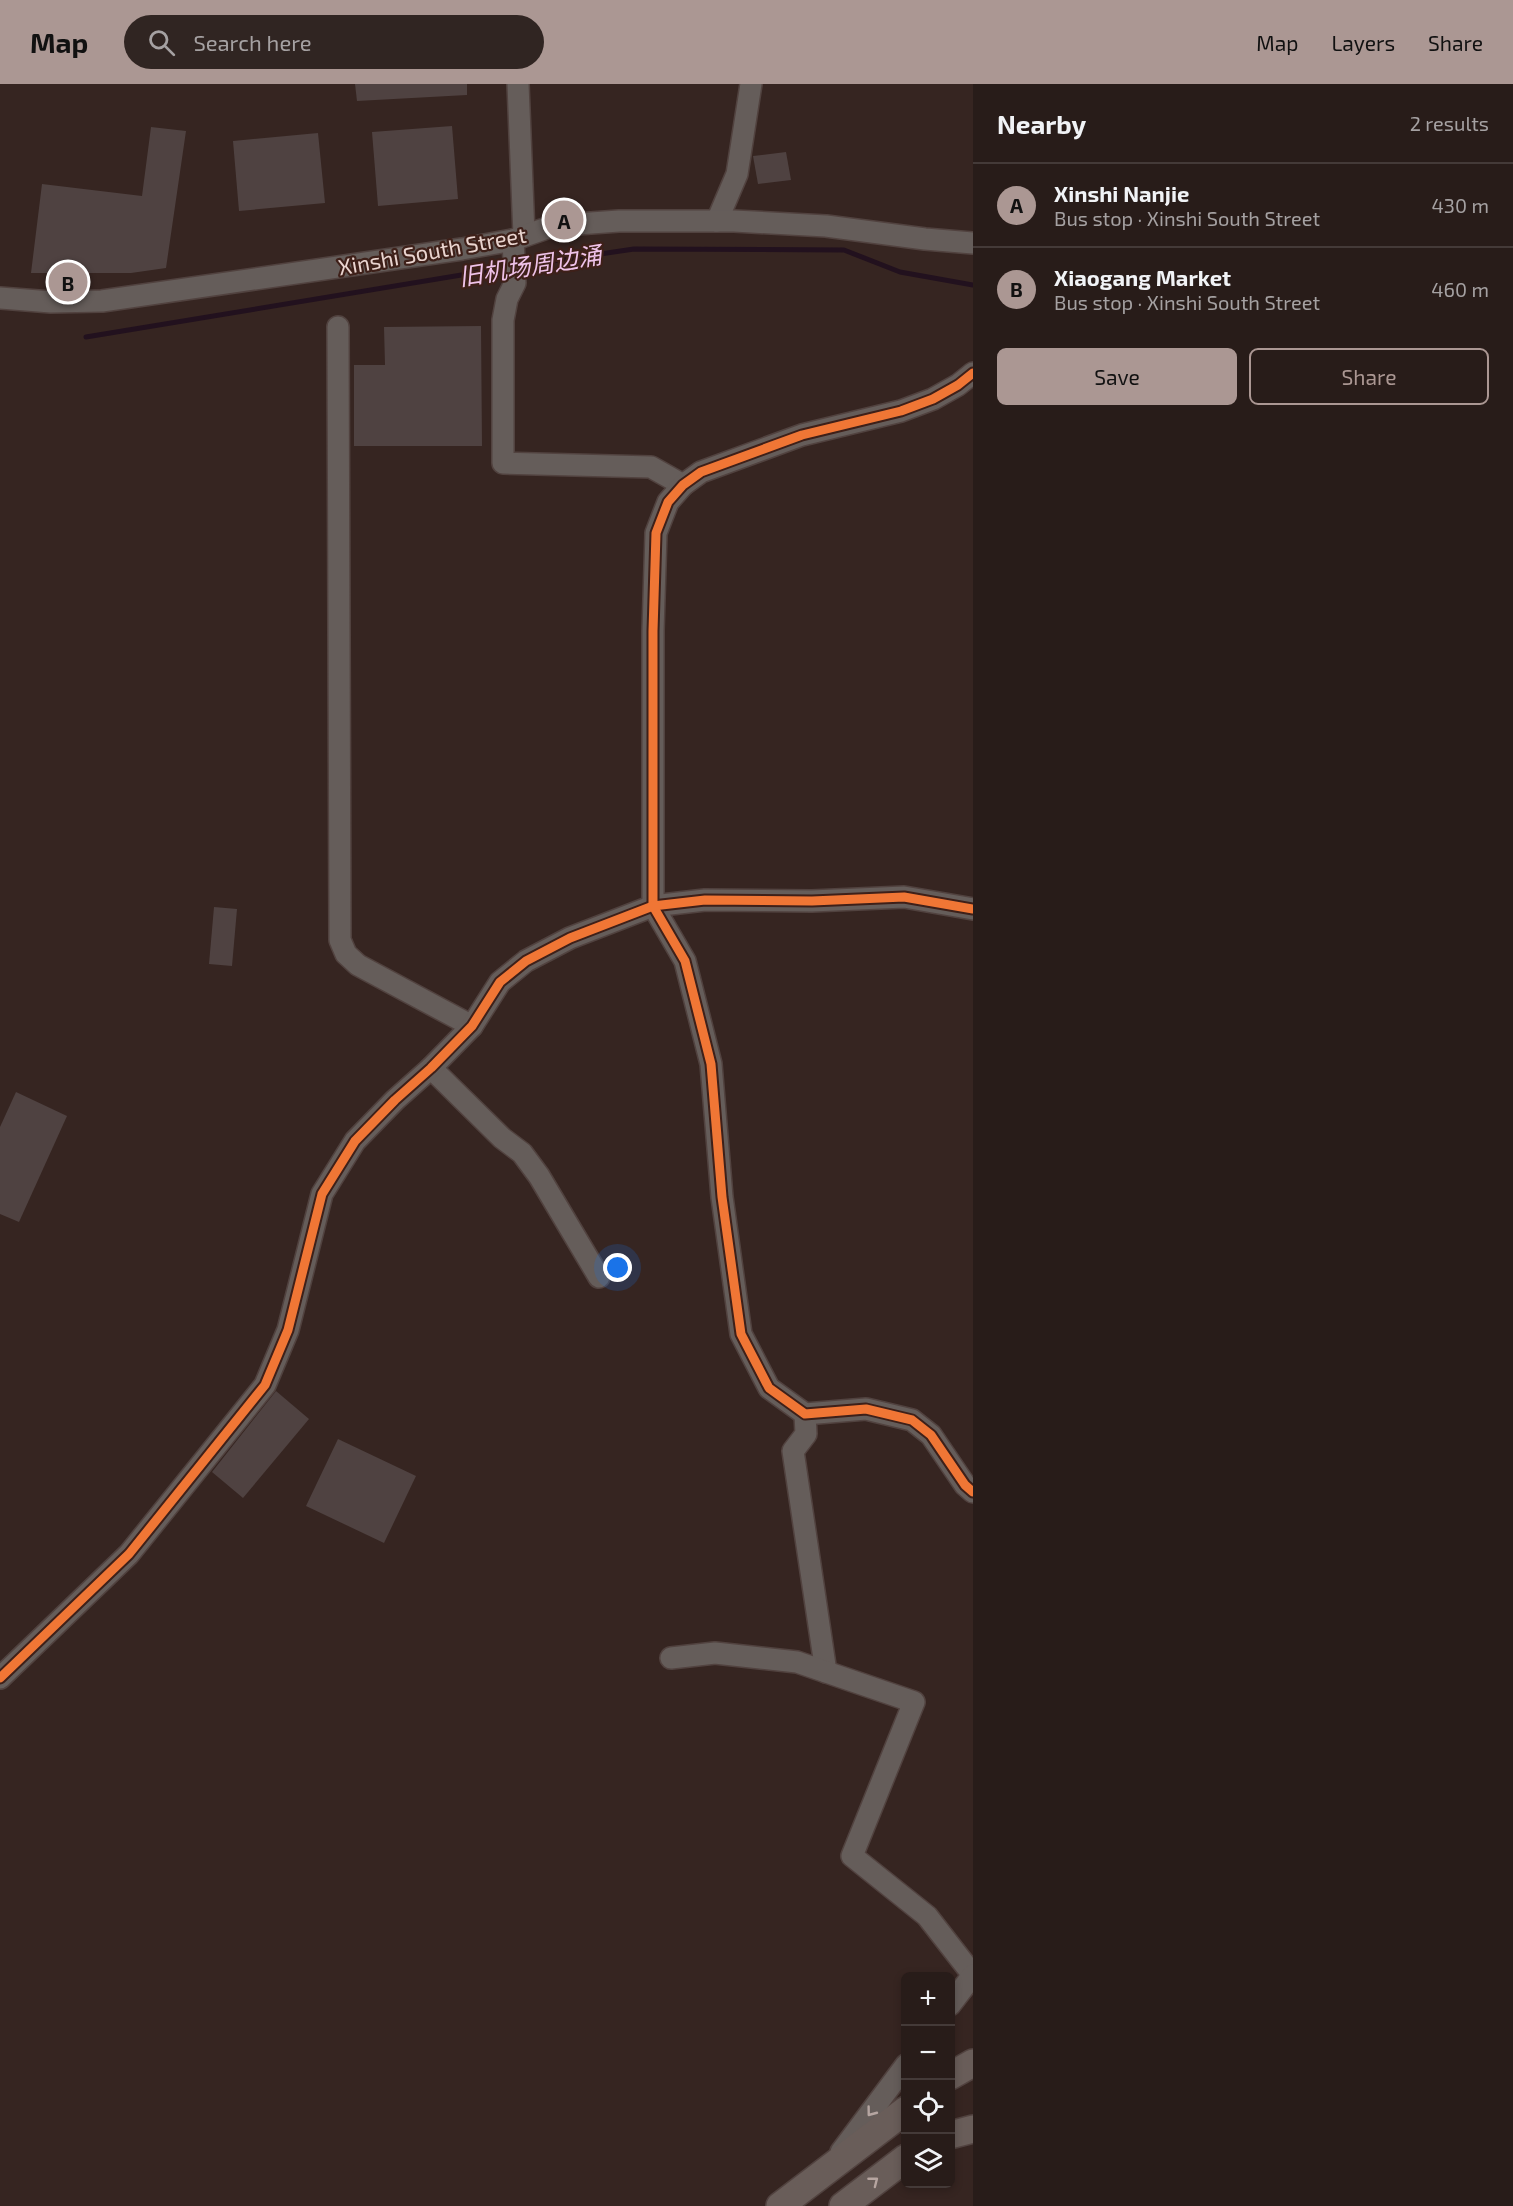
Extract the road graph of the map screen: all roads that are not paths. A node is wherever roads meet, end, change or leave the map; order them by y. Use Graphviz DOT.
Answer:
graph roads {
  1 [pos="518,84"];
  2 [pos="751,84"];
  3 [pos="717,221"];
  4 [pos="517,243"];
  5 [pos="973,243"];
  6 [pos="0,298"];
  7 [pos="338,327"];
  8 [pos="973,373"];
  9 [pos="683,485"];
  10 [pos="653,906"];
  11 [pos="973,909"];
  12 [pos="472,1026"];
  13 [pos="431,1068"];
  14 [pos="599,1277"];
  15 [pos="805,1414"];
  16 [pos="973,1492"];
  17 [pos="671,1658"];
  18 [pos="826,1672"];
  19 [pos="0,1678"];
  20 [pos="973,1975"];
  21 [pos="955,2000"];
  22 [pos="973,2063"];
  23 [pos="901,2073"];
  24 [pos="955,2074"];
  25 [pos="901,2114"];
  26 [pos="973,2129"];
  27 [pos="955,2134"];
  28 [pos="901,2162"];
  29 [pos="830,2167"];
  30 [pos="780,2206"];
  31 [pos="843,2206"];
  1 -- 4 [label="street"];
  2 -- 3 [label="street"];
  3 -- 4 [label="street, Xinshi South Street"];
  3 -- 5 [label="street, Xinshi South Street"];
  4 -- 6 [label="street, Xinshi South Street"];
  4 -- 9 [label="street"];
  7 -- 12 [label="street"];
  8 -- 9 [label="street"];
  9 -- 10 [label="street"];
  10 -- 11 [label="street"];
  10 -- 12 [label="street"];
  10 -- 15 [label="street"];
  12 -- 13 [label="street"];
  13 -- 14 [label="street"];
  13 -- 19 [label="street"];
  15 -- 16 [label="street"];
  15 -- 18 [label="street"];
  17 -- 18 [label="street"];
  18 -- 20 [label="street"];
  20 -- 21 [label="street"];
  22 -- 24 [label="main road"];
  23 -- 29 [label="street, one-way"];
  25 -- 29 [label="main road"];
  26 -- 27 [label="main road"];
  31 -- 28 [label="main road, one-way"];
  29 -- 30 [label="main road"];
}
